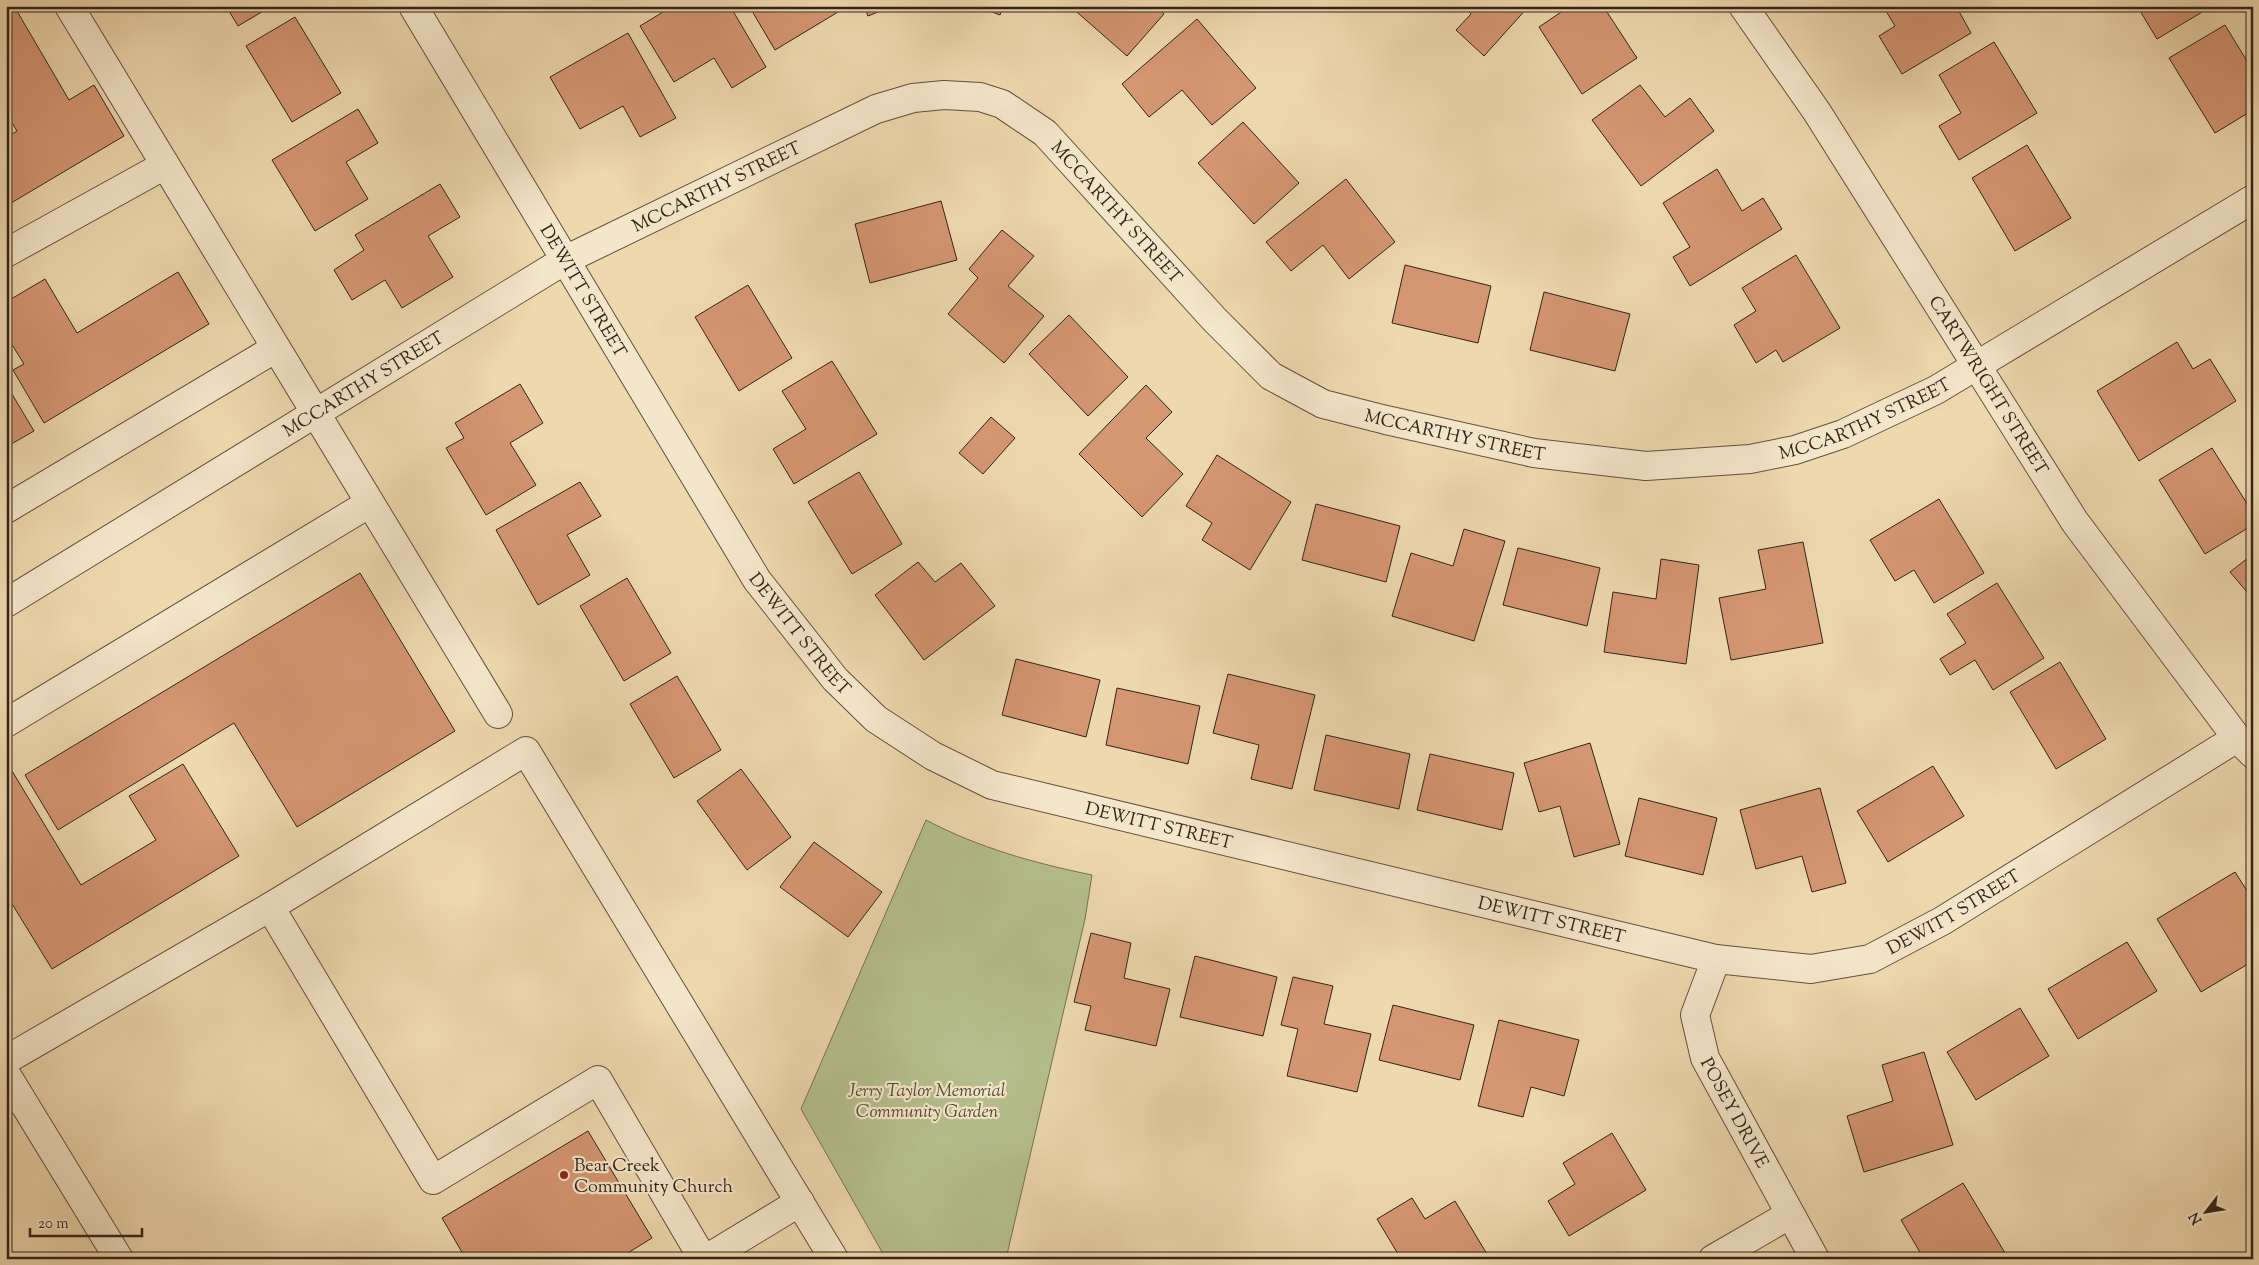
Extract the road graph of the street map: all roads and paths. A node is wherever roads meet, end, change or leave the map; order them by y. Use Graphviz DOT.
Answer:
graph roads {
  1 [pos="69,6"];
  2 [pos="413,6"];
  3 [pos="1743,6"];
  4 [pos="165,165"];
  5 [pos="2253,199"];
  6 [pos="6,253"];
  7 [pos="565,260"];
  8 [pos="276,348"];
  9 [pos="1975,365"];
  10 [pos="316,414"];
  11 [pos="370,503"];
  12 [pos="6,509"];
  13 [pos="6,602"];
  14 [pos="498,714"];
  15 [pos="6,724"];
  16 [pos="2245,746"];
  17 [pos="270,907"];
  18 [pos="1716,958"];
  19 [pos="6,1060"];
  20 [pos="6,1074"];
  21 [pos="800,1202"];
  22 [pos="1789,1215"];
  23 [pos="110,1256"];
  24 [pos="705,1259"];
  25 [pos="834,1259"];
  26 [pos="1713,1259"];
  27 [pos="1815,1259"];
  1 -- 4 [label="street"];
  2 -- 7 [label="street, DEWITT STREET"];
  3 -- 9 [label="street, CARTWRIGHT STREET"];
  4 -- 6 [label="street"];
  4 -- 8 [label="street"];
  5 -- 9 [label="street, MCCARTHY STREET"];
  7 -- 9 [label="street, MCCARTHY STREET"];
  7 -- 10 [label="street, MCCARTHY STREET"];
  7 -- 18 [label="street, DEWITT STREET"];
  8 -- 10 [label="street"];
  8 -- 12 [label="street"];
  9 -- 16 [label="street, CARTWRIGHT STREET"];
  10 -- 11 [label="street"];
  10 -- 13 [label="street, MCCARTHY STREET"];
  11 -- 14 [label="street"];
  11 -- 15 [label="street"];
  16 -- 18 [label="street, DEWITT STREET"];
  17 -- 19 [label="street"];
  17 -- 21 [label="street"];
  17 -- 24 [label="street"];
  18 -- 22 [label="street, POSEY DRIVE"];
  20 -- 23 [label="street"];
  21 -- 24 [label="street"];
  21 -- 25 [label="street"];
  22 -- 26 [label="street"];
  22 -- 27 [label="street, POSEY DRIVE"];
}
